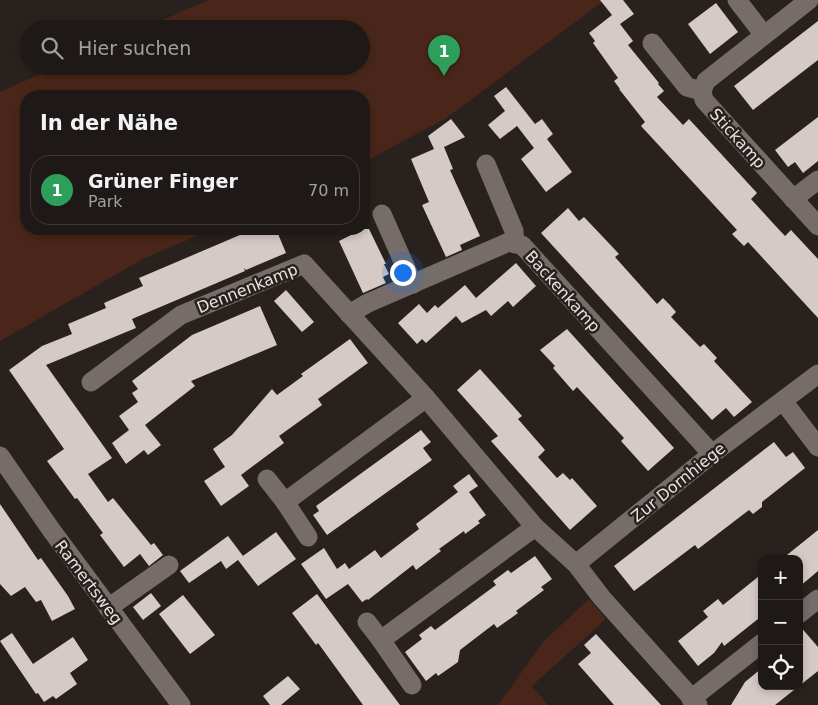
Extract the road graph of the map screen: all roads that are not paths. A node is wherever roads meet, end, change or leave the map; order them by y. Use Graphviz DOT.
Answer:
graph roads {
  1 [pos="737,0"];
  2 [pos="809,0"];
  3 [pos="764,35"];
  4 [pos="652,43"];
  5 [pos="702,91"];
  6 [pos="486,164"];
  7 [pos="818,180"];
  8 [pos="793,199"];
  9 [pos="382,214"];
  10 [pos="818,226"];
  11 [pos="515,244"];
  12 [pos="413,284"];
  13 [pos="349,314"];
  14 [pos="818,374"];
  15 [pos="91,382"];
  16 [pos="426,398"];
  17 [pos="783,402"];
  18 [pos="818,447"];
  19 [pos="712,454"];
  20 [pos="0,456"];
  21 [pos="267,479"];
  22 [pos="285,502"];
  23 [pos="535,527"];
  24 [pos="308,537"];
  25 [pos="576,564"];
  26 [pos="169,565"];
  27 [pos="818,599"];
  28 [pos="108,608"];
  29 [pos="803,611"];
  30 [pos="367,622"];
  31 [pos="381,640"];
  32 [pos="760,645"];
  33 [pos="412,685"];
  34 [pos="694,702"];
  35 [pos="181,705"];
  1 -- 3 [label="street"];
  2 -- 3 [label="street, Stickamp"];
  3 -- 5 [label="street, Stickamp"];
  4 -- 5 [label="street"];
  5 -- 8 [label="street, Stickamp"];
  6 -- 11 [label="street"];
  7 -- 8 [label="street"];
  8 -- 10 [label="street, Stickamp"];
  9 -- 12 [label="street"];
  11 -- 12 [label="street, Backenkamp"];
  11 -- 19 [label="street, Backenkamp"];
  12 -- 13 [label="street, Backenkamp"];
  13 -- 15 [label="street, Dennenkamp"];
  13 -- 16 [label="street, Dennenkamp"];
  14 -- 17 [label="street, Zur Dornhiege"];
  16 -- 22 [label="street"];
  16 -- 23 [label="street, Dennenkamp"];
  17 -- 18 [label="street"];
  17 -- 19 [label="street, Zur Dornhiege"];
  19 -- 25 [label="street, Zur Dornhiege"];
  20 -- 28 [label="street, Ramertsweg"];
  21 -- 22 [label="street"];
  22 -- 24 [label="street"];
  23 -- 25 [label="street"];
  23 -- 31 [label="street"];
  25 -- 34 [label="street"];
  26 -- 28 [label="street"];
  27 -- 29 [label="street"];
  28 -- 35 [label="street, Ramertsweg"];
  30 -- 31 [label="street"];
  31 -- 33 [label="street"];
  32 -- 34 [label="street"];
}
